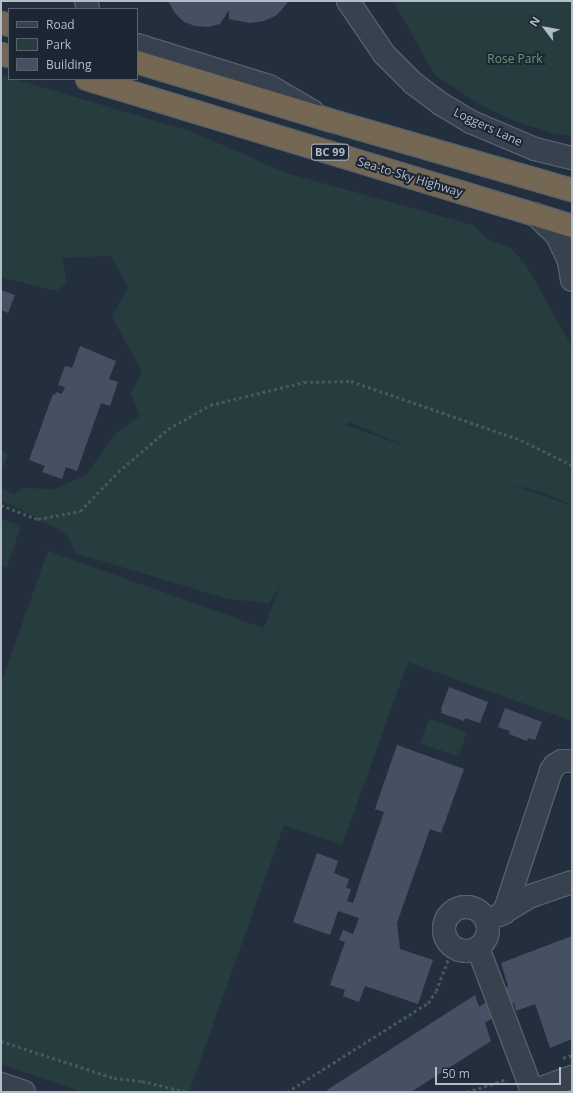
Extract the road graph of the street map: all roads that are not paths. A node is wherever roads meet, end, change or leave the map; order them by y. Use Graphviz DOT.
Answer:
graph roads {
  1 [pos="349,4"];
  2 [pos="138,45"];
  3 [pos="138,62"];
  4 [pos="90,80"];
  5 [pos="328,120"];
  6 [pos="572,158"];
  7 [pos="572,190"];
  8 [pos="535,214"];
  9 [pos="572,226"];
  10 [pos="572,280"];
  11 [pos="572,761"];
  12 [pos="572,882"];
  13 [pos="495,917"];
  14 [pos="478,948"];
  15 [pos="572,1077"];
  16 [pos="1,1084"];
  17 [pos="24,1092"];
  18 [pos="531,1092"];
  1 -- 6 [label="street, Loggers Lane"];
  2 -- 5 [label="street"];
  3 -- 5 [label="highway, BC 99"];
  4 -- 8 [label="highway, Sea-to-Sky Highway / BC 99"];
  5 -- 7 [label="highway, BC 99"];
  8 -- 9 [label="highway, Sea-to-Sky Highway / BC 99"];
  8 -- 10 [label="street"];
  11 -- 13 [label="street"];
  12 -- 13 [label="street"];
  13 -- 14 [label="street"];
  13 -- 14 [label="street"];
  14 -- 18 [label="street"];
  15 -- 18 [label="street"];
  16 -- 17 [label="street"];
}
